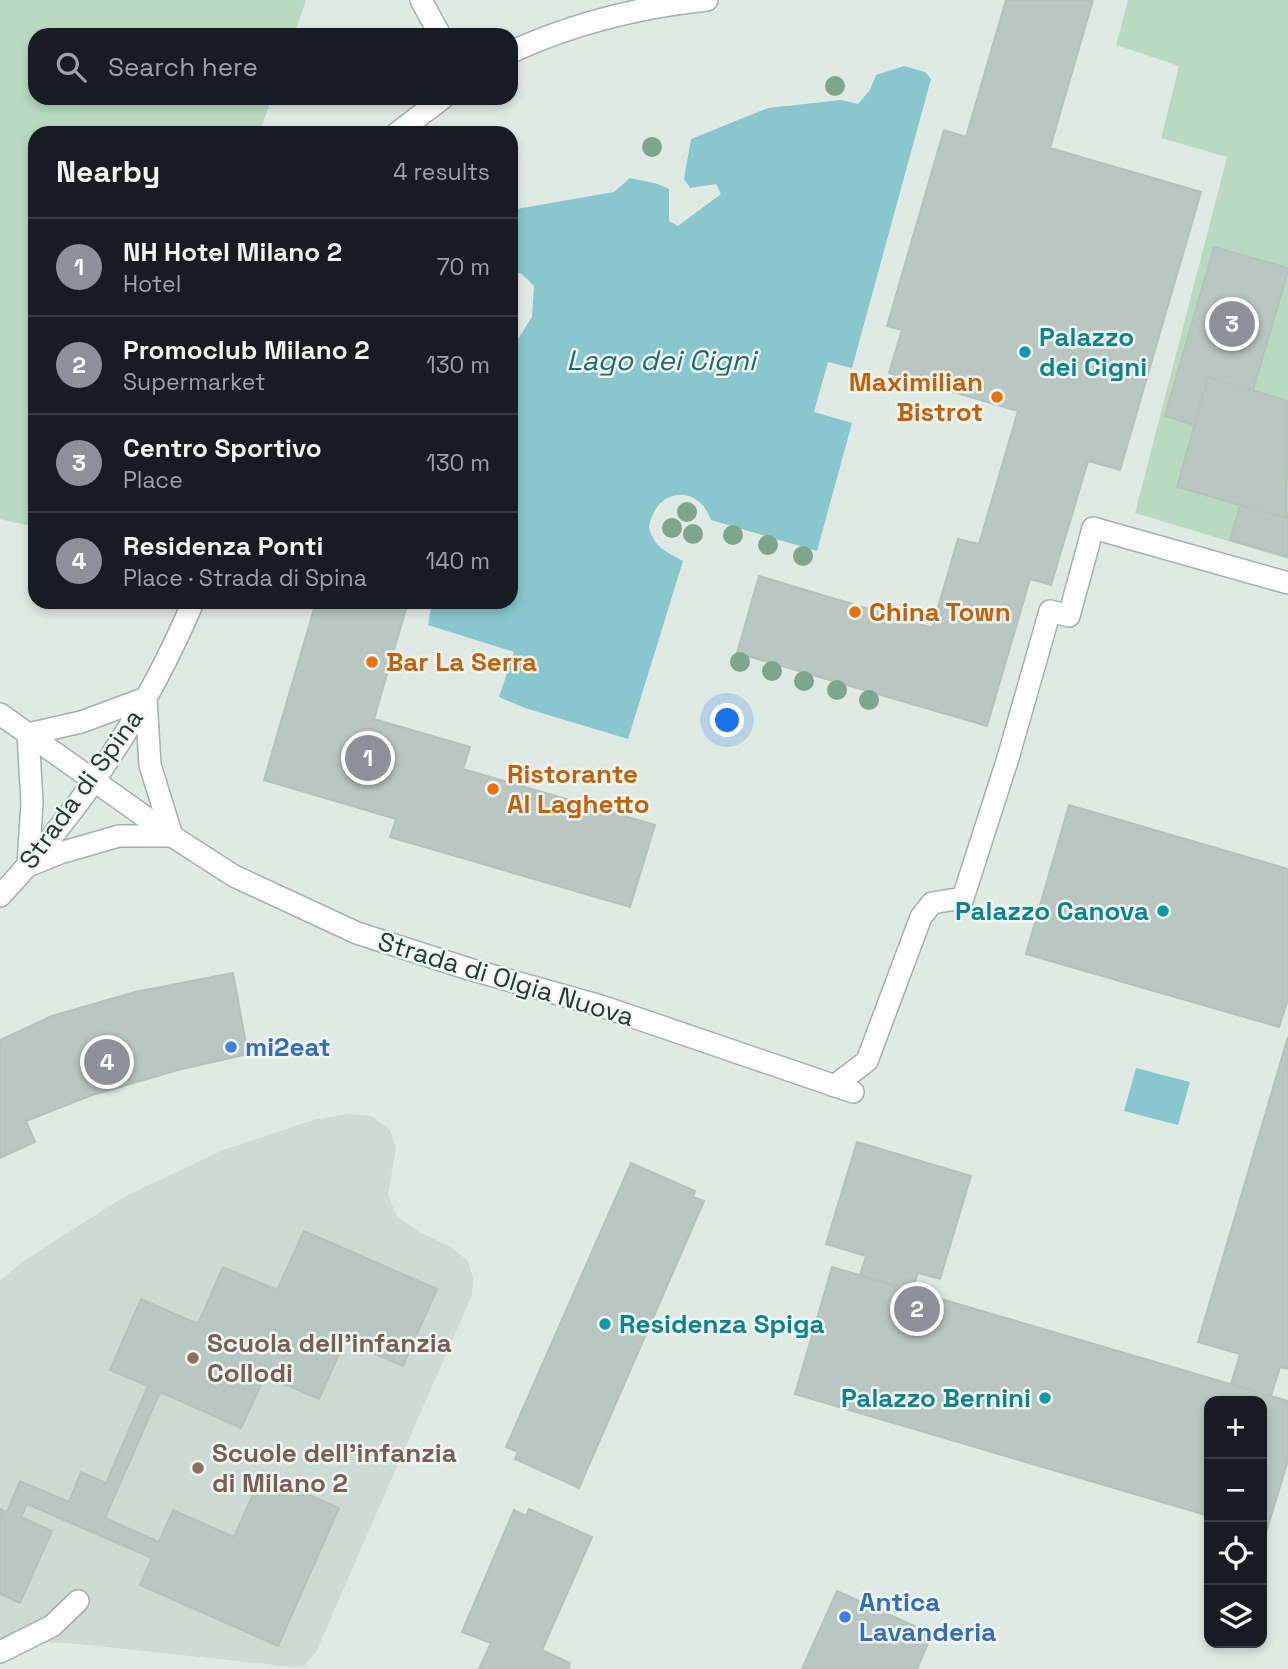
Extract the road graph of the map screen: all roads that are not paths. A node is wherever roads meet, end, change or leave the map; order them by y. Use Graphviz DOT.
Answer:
graph roads {
  1 [pos="421,0"];
  2 [pos="707,0"];
  3 [pos="436,28"];
  4 [pos="518,49"];
  5 [pos="434,105"];
  6 [pos="406,126"];
  7 [pos="1288,583"];
  8 [pos="190,609"];
  9 [pos="146,698"];
  10 [pos="0,714"];
  11 [pos="29,734"];
  12 [pos="94,781"];
  13 [pos="172,836"];
  14 [pos="28,866"];
  15 [pos="0,896"];
  16 [pos="78,1601"];
  17 [pos="0,1652"];
  1 -- 3 [label="street"];
  2 -- 4 [label="street"];
  5 -- 6 [label="street"];
  7 -- 13 [label="street, Strada di Olgia Nuova"];
  8 -- 9 [label="street, Strada di Spina"];
  9 -- 11 [label="street"];
  9 -- 12 [label="street, Strada di Spina"];
  9 -- 13 [label="street"];
  10 -- 11 [label="street, Strada di Olgia Nuova"];
  11 -- 12 [label="street, Strada di Olgia Nuova"];
  11 -- 14 [label="street"];
  12 -- 13 [label="street, Strada di Olgia Nuova"];
  12 -- 14 [label="street, Strada di Spina"];
  13 -- 14 [label="street"];
  14 -- 15 [label="street, Strada di Spina"];
  16 -- 17 [label="street"];
}
